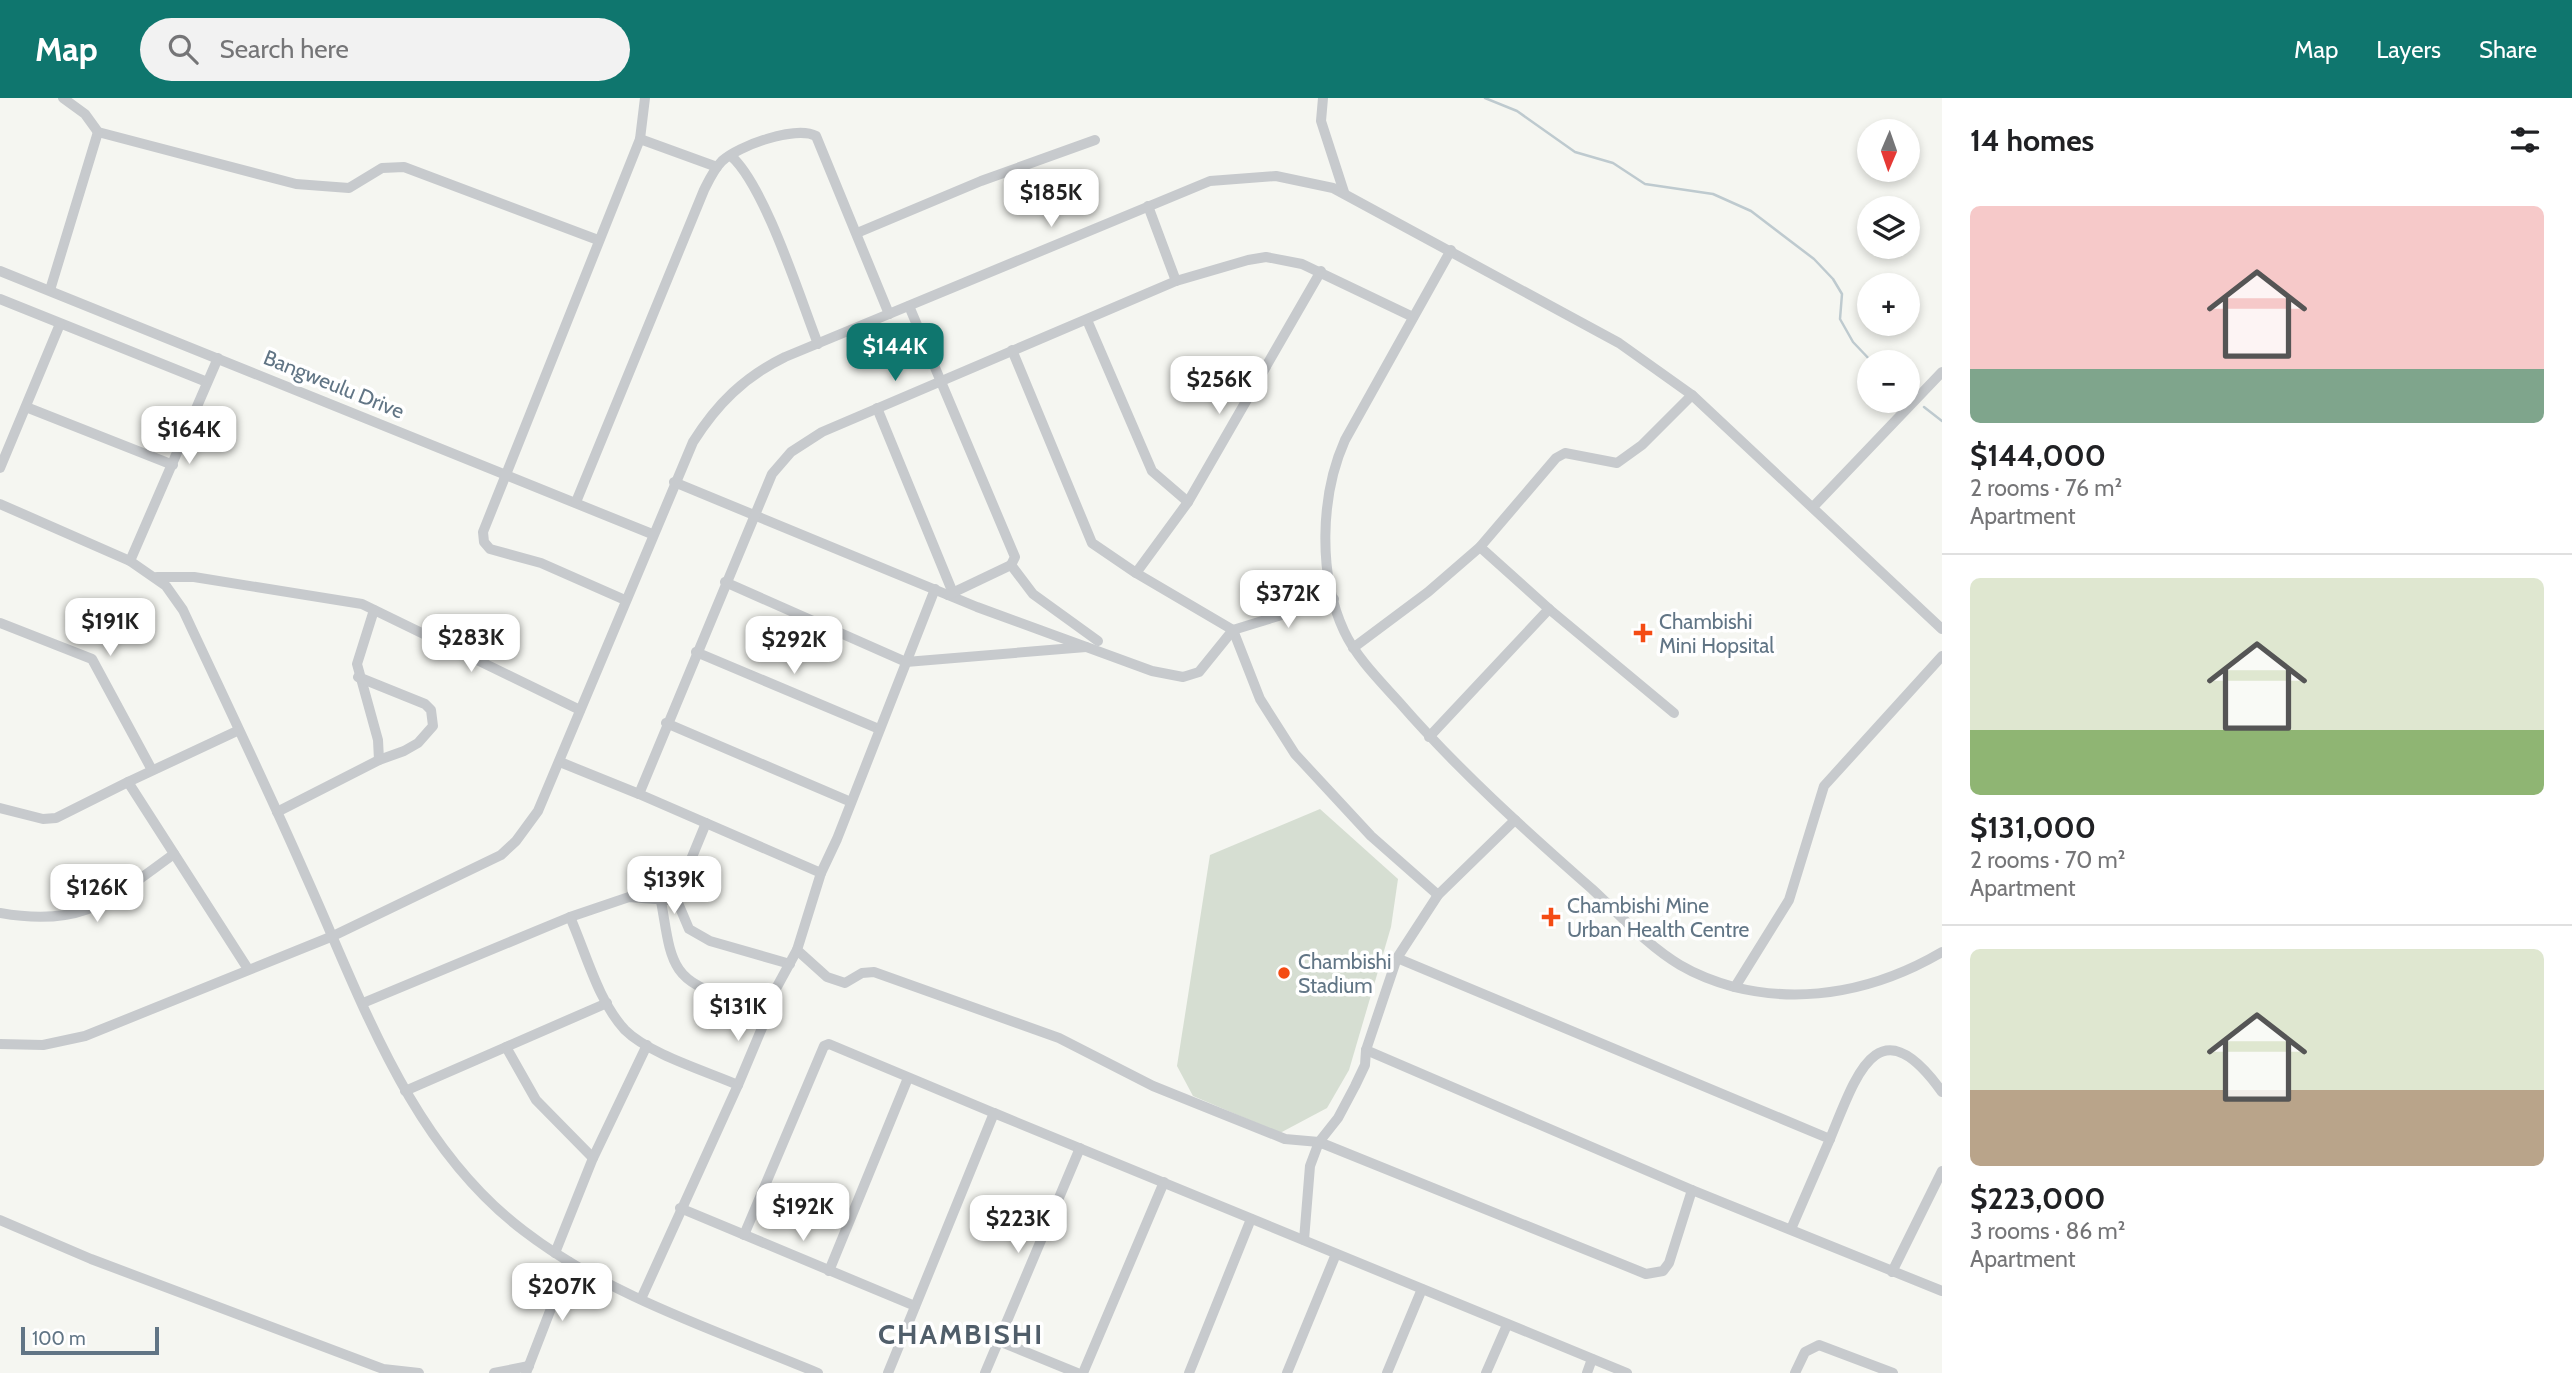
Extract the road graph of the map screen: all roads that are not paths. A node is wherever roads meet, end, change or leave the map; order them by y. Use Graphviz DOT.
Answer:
graph roads {
  1 [pos="63,98"];
  2 [pos="645,98"];
  3 [pos="1323,98"];
  4 [pos="98,132"];
  5 [pos="640,139"];
  6 [pos="1095,140"];
  7 [pos="731,156"];
  8 [pos="717,167"];
  9 [pos="1345,192"];
  10 [pos="1148,206"];
  11 [pos="858,233"];
  12 [pos="598,240"];
  13 [pos="1451,250"];
  14 [pos="0,271"];
  15 [pos="1321,271"];
  16 [pos="1176,281"];
  17 [pos="50,290"];
  18 [pos="0,299"];
  19 [pos="909,306"];
  20 [pos="889,314"];
  21 [pos="1413,317"];
  22 [pos="1087,320"];
  23 [pos="60,324"];
  24 [pos="818,344"];
  25 [pos="1012,350"];
  26 [pos="218,358"];
  27 [pos="1942,372"];
  28 [pos="942,379"];
  29 [pos="207,382"];
  30 [pos="1692,395"];
  31 [pos="26,407"];
  32 [pos="877,408"];
  33 [pos="173,465"];
  34 [pos="0,468"];
  35 [pos="507,475"];
  36 [pos="674,482"];
  37 [pos="576,502"];
  38 [pos="1188,502"];
  39 [pos="0,504"];
  40 [pos="1814,506"];
  41 [pos="753,513"];
  42 [pos="652,534"];
  43 [pos="1480,547"];
  44 [pos="130,561"];
  45 [pos="1011,565"];
  46 [pos="1136,573"];
  47 [pos="156,577"];
  48 [pos="725,582"];
  49 [pos="935,589"];
  50 [pos="950,594"];
  51 [pos="1334,599"];
  52 [pos="625,600"];
  53 [pos="1549,609"];
  54 [pos="374,610"];
  55 [pos="0,623"];
  56 [pos="1942,629"];
  57 [pos="1233,630"];
  58 [pos="1094,644"];
  59 [pos="1353,648"];
  60 [pos="696,652"];
  61 [pos="1942,656"];
  62 [pos="906,662"];
  63 [pos="358,677"];
  64 [pos="580,710"];
  65 [pos="1674,713"];
  66 [pos="666,723"];
  67 [pos="879,729"];
  68 [pos="237,731"];
  69 [pos="1429,737"];
  70 [pos="379,760"];
  71 [pos="560,762"];
  72 [pos="152,770"];
  73 [pos="128,782"];
  74 [pos="639,794"];
  75 [pos="851,802"];
  76 [pos="0,809"];
  77 [pos="277,812"];
  78 [pos="1515,820"];
  79 [pos="706,823"];
  80 [pos="174,854"];
  81 [pos="821,873"];
  82 [pos="1438,895"];
  83 [pos="675,896"];
  84 [pos="662,901"];
  85 [pos="0,913"];
  86 [pos="570,917"];
  87 [pos="333,936"];
  88 [pos="797,950"];
  89 [pos="1942,952"];
  90 [pos="1397,958"];
  91 [pos="790,964"];
  92 [pos="248,969"];
  93 [pos="1735,987"];
  94 [pos="363,1003"];
  95 [pos="607,1003"];
  96 [pos="767,1005"];
  97 [pos="0,1044"];
  98 [pos="13,1045"];
  99 [pos="647,1045"];
  100 [pos="506,1047"];
  101 [pos="1366,1050"];
  102 [pos="0,1052"];
  103 [pos="908,1077"];
  104 [pos="738,1085"];
  105 [pos="405,1091"];
  106 [pos="1942,1092"];
  107 [pos="994,1113"];
  108 [pos="1830,1139"];
  109 [pos="1319,1142"];
  110 [pos="1080,1148"];
  111 [pos="593,1158"];
  112 [pos="1942,1171"];
  113 [pos="1164,1182"];
  114 [pos="1692,1190"];
  115 [pos="680,1208"];
  116 [pos="1251,1219"];
  117 [pos="0,1220"];
  118 [pos="1791,1229"];
  119 [pos="744,1235"];
  120 [pos="1304,1240"];
  121 [pos="555,1253"];
  122 [pos="1336,1254"];
  123 [pos="569,1262"];
  124 [pos="829,1271"];
  125 [pos="1892,1272"];
  126 [pos="1422,1290"];
  127 [pos="1942,1291"];
  128 [pos="641,1299"];
  129 [pos="915,1306"];
  130 [pos="1507,1325"];
  131 [pos="999,1341"];
  132 [pos="1592,1359"];
  133 [pos="528,1369"];
  134 [pos="419,1373"];
  135 [pos="494,1373"];
  136 [pos="818,1373"];
  137 [pos="888,1373"];
  138 [pos="985,1373"];
  139 [pos="1077,1373"];
  140 [pos="1083,1373"];
  141 [pos="1189,1373"];
  142 [pos="1287,1373"];
  143 [pos="1387,1373"];
  144 [pos="1486,1373"];
  145 [pos="1587,1373"];
  146 [pos="1627,1373"];
  147 [pos="1795,1373"];
  148 [pos="1893,1373"];
  1 -- 4 [label="street"];
  2 -- 5 [label="street"];
  3 -- 9 [label="street"];
  4 -- 12 [label="street"];
  4 -- 17 [label="street"];
  5 -- 8 [label="street"];
  5 -- 12 [label="street"];
  6 -- 11 [label="street"];
  7 -- 8 [label="street"];
  7 -- 11 [label="street"];
  7 -- 24 [label="street"];
  8 -- 37 [label="street"];
  9 -- 10 [label="street"];
  9 -- 13 [label="street"];
  10 -- 16 [label="street"];
  10 -- 19 [label="street"];
  11 -- 20 [label="street"];
  12 -- 35 [label="street"];
  13 -- 21 [label="street"];
  13 -- 30 [label="street"];
  14 -- 17 [label="street, Bangweulu Drive"];
  15 -- 16 [label="street"];
  15 -- 21 [label="street"];
  15 -- 38 [label="street"];
  16 -- 22 [label="street"];
  17 -- 26 [label="street, Bangweulu Drive"];
  18 -- 23 [label="street"];
  19 -- 20 [label="street"];
  19 -- 28 [label="street"];
  20 -- 24 [label="street"];
  21 -- 51 [label="street"];
  22 -- 25 [label="street"];
  22 -- 38 [label="street"];
  23 -- 29 [label="street"];
  23 -- 31 [label="street"];
  24 -- 36 [label="street"];
  25 -- 28 [label="street"];
  25 -- 46 [label="street"];
  26 -- 29 [label="street"];
  26 -- 35 [label="street, Bangweulu Drive"];
  27 -- 40 [label="street"];
  28 -- 32 [label="street"];
  28 -- 45 [label="street"];
  29 -- 33 [label="street"];
  30 -- 40 [label="street"];
  30 -- 43 [label="street"];
  31 -- 33 [label="street"];
  31 -- 34 [label="street"];
  32 -- 41 [label="street"];
  32 -- 50 [label="street"];
  33 -- 44 [label="street"];
  35 -- 37 [label="street, Bangweulu Drive"];
  35 -- 52 [label="street"];
  36 -- 41 [label="street"];
  36 -- 42 [label="street"];
  37 -- 42 [label="street, Bangweulu Drive"];
  38 -- 46 [label="street"];
  39 -- 44 [label="street"];
  40 -- 56 [label="street"];
  41 -- 48 [label="street"];
  41 -- 49 [label="street"];
  42 -- 52 [label="street"];
  43 -- 53 [label="street"];
  43 -- 59 [label="street"];
  44 -- 47 [label="street"];
  45 -- 50 [label="street"];
  45 -- 58 [label="street"];
  46 -- 57 [label="street"];
  47 -- 54 [label="street"];
  47 -- 68 [label="street"];
  48 -- 60 [label="street"];
  48 -- 62 [label="street"];
  49 -- 50 [label="street"];
  49 -- 62 [label="street"];
  50 -- 58 [label="street"];
  51 -- 57 [label="street"];
  51 -- 59 [label="street"];
  52 -- 64 [label="street"];
  53 -- 65 [label="street"];
  53 -- 69 [label="street"];
  54 -- 63 [label="street"];
  54 -- 64 [label="street"];
  55 -- 72 [label="street"];
  57 -- 58 [label="street"];
  57 -- 82 [label="street"];
  58 -- 62 [label="street"];
  59 -- 69 [label="street"];
  60 -- 66 [label="street"];
  60 -- 67 [label="street"];
  61 -- 93 [label="street"];
  62 -- 67 [label="street"];
  63 -- 70 [label="street"];
  63 -- 70 [label="street"];
  64 -- 71 [label="street"];
  66 -- 74 [label="street"];
  66 -- 75 [label="street"];
  67 -- 75 [label="street"];
  68 -- 72 [label="street"];
  68 -- 77 [label="street"];
  69 -- 78 [label="street"];
  70 -- 77 [label="street"];
  71 -- 74 [label="street"];
  71 -- 87 [label="street"];
  72 -- 73 [label="street"];
  73 -- 76 [label="street"];
  73 -- 80 [label="street"];
  74 -- 79 [label="street"];
  75 -- 81 [label="street"];
  77 -- 87 [label="street"];
  78 -- 82 [label="street"];
  78 -- 93 [label="street"];
  79 -- 81 [label="street"];
  79 -- 83 [label="street"];
  80 -- 85 [label="street"];
  80 -- 92 [label="street"];
  81 -- 88 [label="street"];
  82 -- 90 [label="street"];
  83 -- 84 [label="street"];
  83 -- 91 [label="street"];
  84 -- 86 [label="street"];
  84 -- 96 [label="street"];
  86 -- 94 [label="street"];
  86 -- 95 [label="street"];
  87 -- 92 [label="street"];
  87 -- 94 [label="street"];
  88 -- 91 [label="street"];
  88 -- 109 [label="street"];
  89 -- 93 [label="street"];
  90 -- 101 [label="street"];
  90 -- 108 [label="street"];
  91 -- 96 [label="street"];
  92 -- 98 [label="street"];
  94 -- 105 [label="street"];
  95 -- 99 [label="street"];
  95 -- 100 [label="street"];
  96 -- 104 [label="street"];
  97 -- 98 [label="street"];
  98 -- 102 [label="street"];
  99 -- 104 [label="street"];
  99 -- 111 [label="street"];
  100 -- 105 [label="street"];
  100 -- 111 [label="street"];
  101 -- 109 [label="street"];
  101 -- 114 [label="street"];
  103 -- 107 [label="street"];
  103 -- 119 [label="street"];
  103 -- 124 [label="street"];
  104 -- 115 [label="street"];
  105 -- 121 [label="street"];
  106 -- 108 [label="street"];
  107 -- 110 [label="street"];
  107 -- 129 [label="street"];
  108 -- 118 [label="street"];
  109 -- 114 [label="street"];
  109 -- 120 [label="street"];
  110 -- 113 [label="street"];
  110 -- 131 [label="street"];
  111 -- 121 [label="street"];
  112 -- 125 [label="street"];
  113 -- 116 [label="street"];
  113 -- 140 [label="street"];
  114 -- 118 [label="street"];
  115 -- 119 [label="street"];
  115 -- 128 [label="street"];
  116 -- 120 [label="street"];
  116 -- 141 [label="street"];
  117 -- 134 [label="street"];
  118 -- 125 [label="street"];
  119 -- 124 [label="street"];
  120 -- 122 [label="street"];
  121 -- 123 [label="street"];
  122 -- 126 [label="street"];
  122 -- 142 [label="street"];
  123 -- 128 [label="street"];
  123 -- 133 [label="street"];
  124 -- 129 [label="street"];
  125 -- 127 [label="street"];
  126 -- 130 [label="street"];
  126 -- 143 [label="street"];
  128 -- 136 [label="street"];
  129 -- 137 [label="street"];
  130 -- 132 [label="street"];
  130 -- 144 [label="street"];
  131 -- 138 [label="street"];
  131 -- 139 [label="street"];
  132 -- 145 [label="street"];
  132 -- 146 [label="street"];
  133 -- 135 [label="street"];
  147 -- 148 [label="street"];
}
